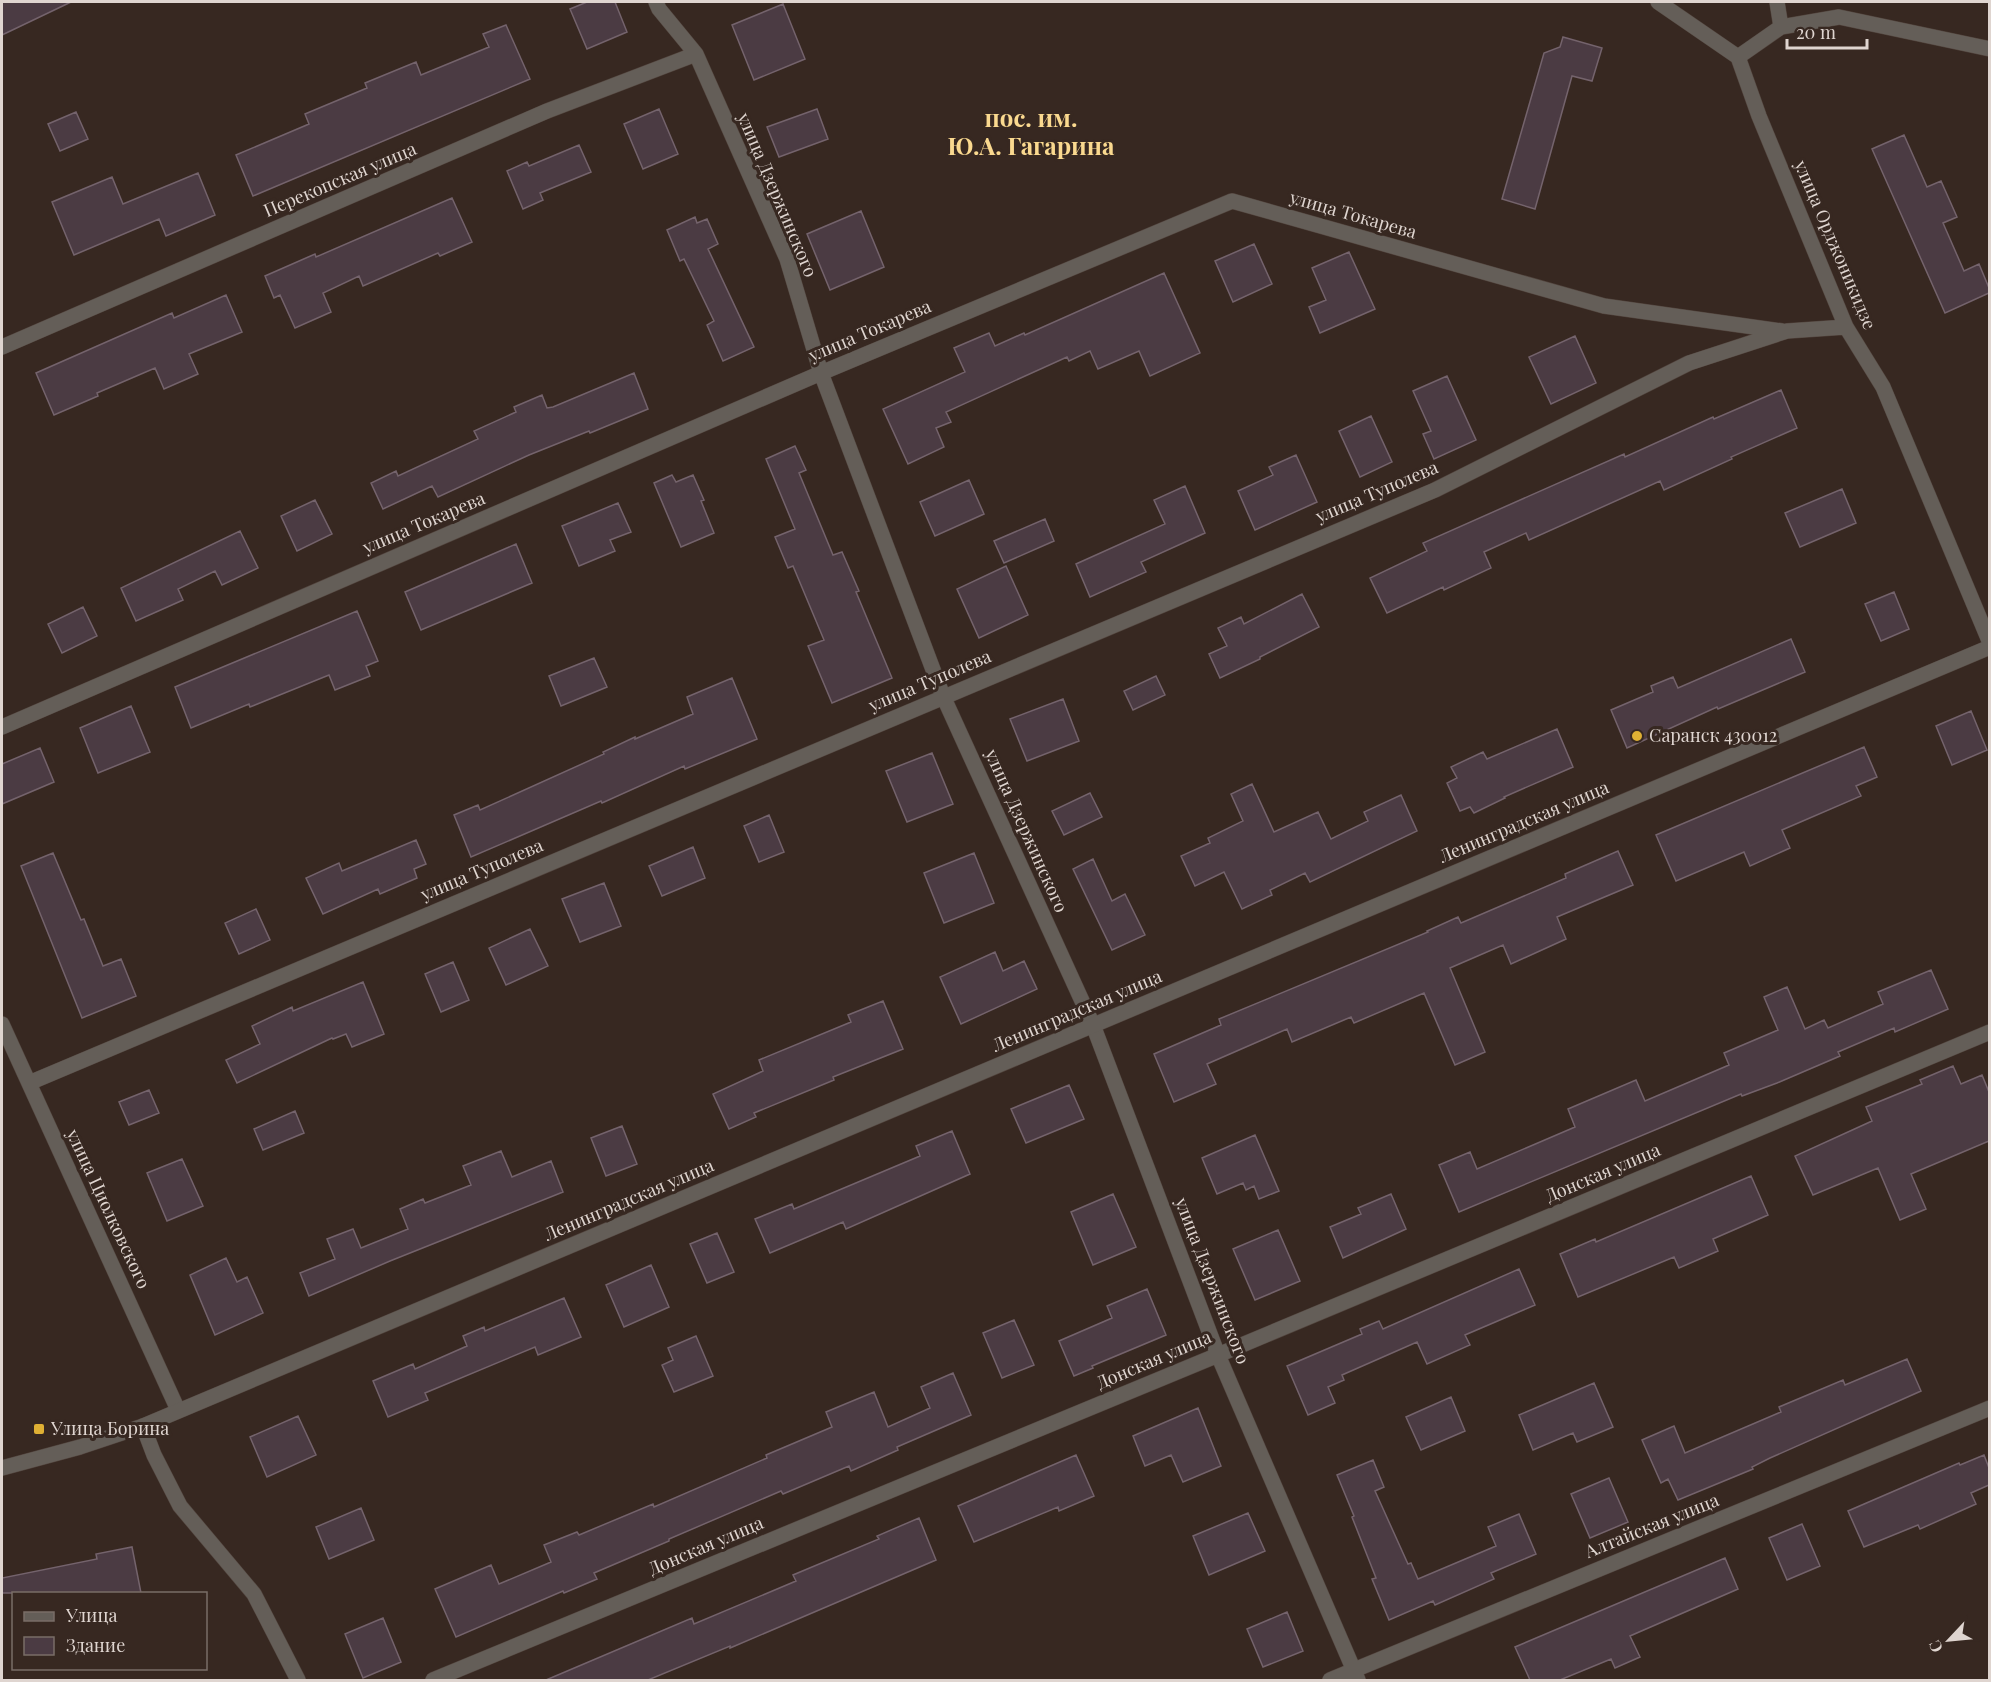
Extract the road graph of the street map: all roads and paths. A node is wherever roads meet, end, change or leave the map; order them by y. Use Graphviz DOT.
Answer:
graph roads {
  1 [pos="656,2"];
  2 [pos="1658,2"];
  3 [pos="1777,2"];
  4 [pos="1781,27"];
  5 [pos="1989,49"];
  6 [pos="696,54"];
  7 [pos="1738,57"];
  8 [pos="1846,327"];
  9 [pos="1787,331"];
  10 [pos="2,347"];
  11 [pos="821,373"];
  12 [pos="1989,643"];
  13 [pos="1989,647"];
  14 [pos="944,696"];
  15 [pos="2,727"];
  16 [pos="2,1024"];
  17 [pos="1093,1025"];
  18 [pos="1989,1032"];
  19 [pos="29,1083"];
  20 [pos="1218,1355"];
  21 [pos="1989,1407"];
  22 [pos="178,1410"];
  23 [pos="142,1426"];
  24 [pos="2,1468"];
  25 [pos="1356,1675"];
  26 [pos="298,1680"];
  27 [pos="433,1680"];
  28 [pos="1330,1680"];
  1 -- 6 [label="street, улица Дзержинского"];
  2 -- 7 [label="street"];
  3 -- 4 [label="street"];
  4 -- 5 [label="street"];
  4 -- 7 [label="street"];
  6 -- 10 [label="street, Перекопская улица"];
  6 -- 11 [label="street, улица Дзержинского"];
  7 -- 8 [label="street, улица Орджоникидзе"];
  8 -- 9 [label="street, улица Туполева"];
  8 -- 12 [label="street, улица Орджоникидзе"];
  9 -- 11 [label="street, улица Токарева"];
  9 -- 14 [label="street, улица Туполева"];
  11 -- 14 [label="street, улица Дзержинского"];
  11 -- 15 [label="street, улица Токарева"];
  13 -- 17 [label="street, Ленинградская улица"];
  14 -- 17 [label="street, улица Дзержинского"];
  14 -- 19 [label="street, улица Туполева"];
  16 -- 19 [label="street, улица Циолковского"];
  17 -- 20 [label="street, улица Дзержинского"];
  17 -- 22 [label="street, Ленинградская улица"];
  18 -- 20 [label="street, Донская улица"];
  19 -- 22 [label="street, улица Циолковского"];
  20 -- 25 [label="street, улица Дзержинского"];
  20 -- 27 [label="street, Донская улица"];
  21 -- 25 [label="street, Алтайская улица"];
  22 -- 23 [label="street"];
  23 -- 24 [label="street"];
  23 -- 26 [label="street"];
  25 -- 28 [label="street, Алтайская улица"];
}
